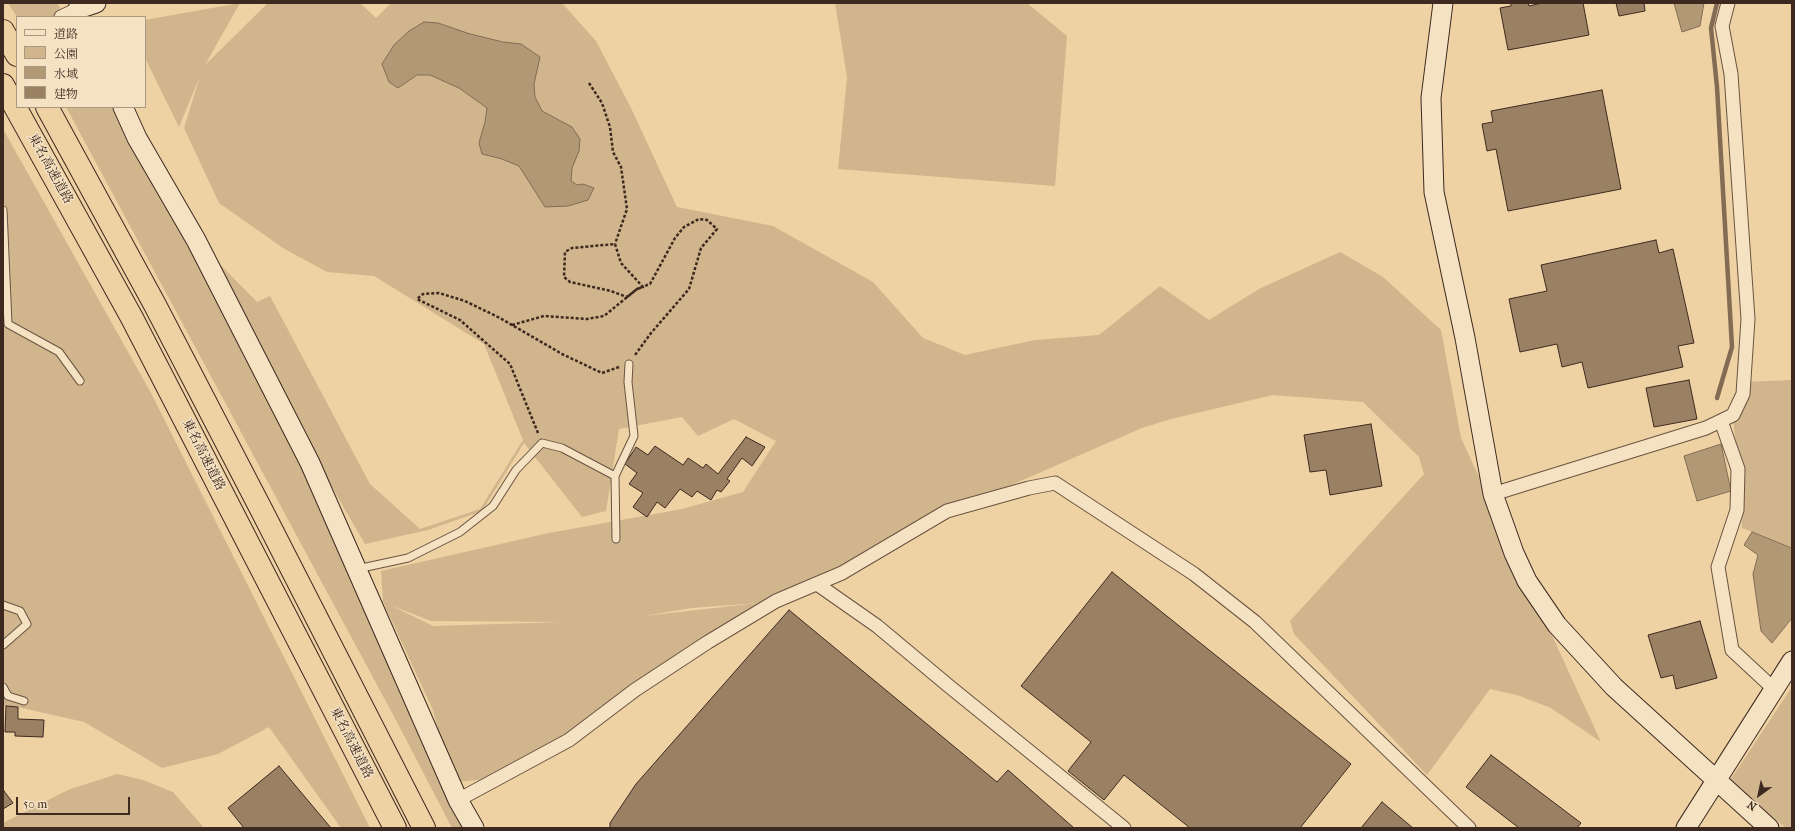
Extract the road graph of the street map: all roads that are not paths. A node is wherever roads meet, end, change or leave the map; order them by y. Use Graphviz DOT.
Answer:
graph roads {
  1 [pos="96,3"];
  2 [pos="1443,3"];
  3 [pos="1728,3"];
  4 [pos="79,10"];
  5 [pos="64,16"];
  6 [pos="3,31"];
  7 [pos="16,53"];
  8 [pos="3,85"];
  9 [pos="48,108"];
  10 [pos="123,108"];
  11 [pos="3,210"];
  12 [pos="629,364"];
  13 [pos="80,381"];
  14 [pos="1721,421"];
  15 [pos="615,476"];
  16 [pos="1493,494"];
  17 [pos="616,539"];
  18 [pos="357,570"];
  19 [pos="816,584"];
  20 [pos="3,605"];
  21 [pos="3,645"];
  22 [pos="1792,661"];
  23 [pos="3,687"];
  24 [pos="1774,689"];
  25 [pos="24,701"];
  26 [pos="1715,781"];
  27 [pos="458,800"];
  28 [pos="395,828"];
  29 [pos="424,828"];
  30 [pos="474,828"];
  31 [pos="1124,828"];
  32 [pos="1469,828"];
  33 [pos="1686,828"];
  34 [pos="1769,828"];
  1 -- 4 [label="street"];
  2 -- 16 [label="street"];
  3 -- 14 [label="street"];
  4 -- 5 [label="street"];
  6 -- 7 [label="highway"];
  8 -- 28 [label="highway, 東名高速道路"];
  9 -- 29 [label="highway, 東名高速道路"];
  10 -- 18 [label="street"];
  11 -- 13 [label="lane"];
  12 -- 15 [label="lane"];
  14 -- 16 [label="street"];
  14 -- 24 [label="street"];
  15 -- 17 [label="lane"];
  15 -- 18 [label="lane"];
  16 -- 26 [label="street"];
  18 -- 27 [label="street"];
  19 -- 27 [label="street"];
  19 -- 31 [label="street"];
  19 -- 32 [label="street"];
  20 -- 21 [label="lane"];
  22 -- 24 [label="street"];
  23 -- 25 [label="lane"];
  24 -- 26 [label="street"];
  26 -- 33 [label="street"];
  26 -- 34 [label="street"];
  27 -- 30 [label="street"];
}
